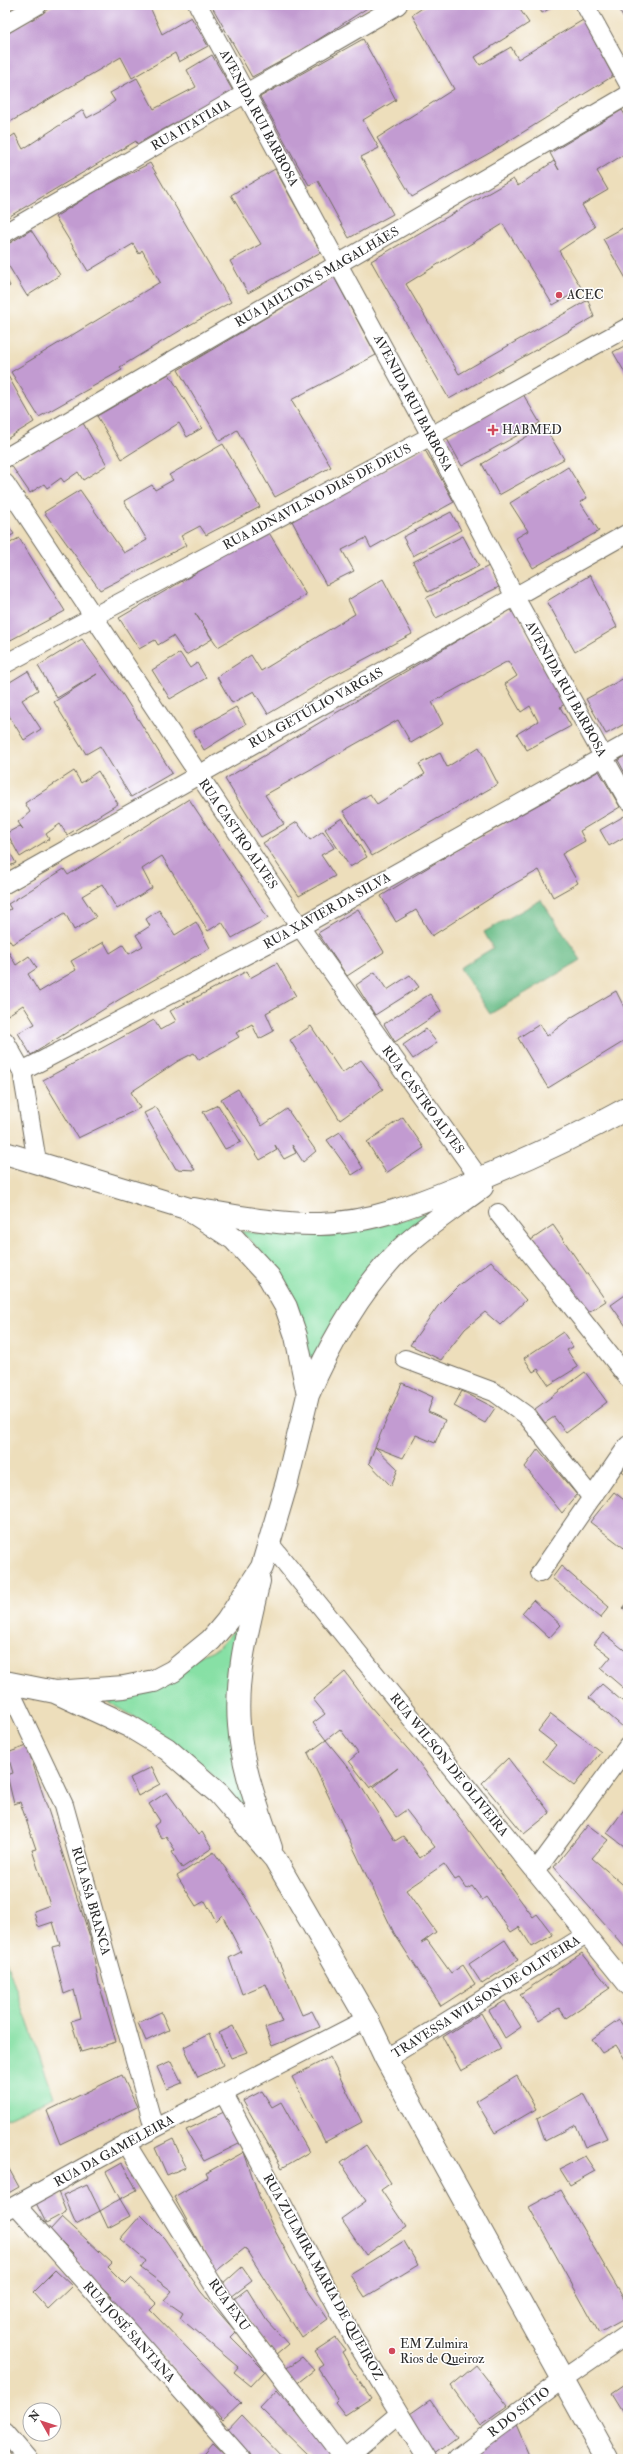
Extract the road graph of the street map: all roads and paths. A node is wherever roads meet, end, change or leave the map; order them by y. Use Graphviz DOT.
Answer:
graph roads {
  1 [pos="38,5"];
  2 [pos="198,5"];
  3 [pos="398,5"];
  4 [pos="585,5"];
  5 [pos="5,24"];
  6 [pos="628,83"];
  7 [pos="245,94"];
  8 [pos="628,95"];
  9 [pos="5,233"];
  10 [pos="338,265"];
  11 [pos="628,326"];
  12 [pos="431,436"];
  13 [pos="5,458"];
  14 [pos="5,483"];
  15 [pos="628,533"];
  16 [pos="515,597"];
  17 [pos="95,616"];
  18 [pos="5,664"];
  19 [pos="628,742"];
  20 [pos="602,757"];
  21 [pos="198,774"];
  22 [pos="628,802"];
  23 [pos="5,884"];
  24 [pos="300,927"];
  25 [pos="5,1041"];
  26 [pos="22,1071"];
  27 [pos="628,1108"];
  28 [pos="5,1153"];
  29 [pos="37,1162"];
  30 [pos="507,1169"];
  31 [pos="480,1179"];
  32 [pos="186,1208"];
  33 [pos="498,1213"];
  34 [pos="405,1358"];
  35 [pos="628,1378"];
  36 [pos="308,1395"];
  37 [pos="628,1445"];
  38 [pos="592,1498"];
  39 [pos="270,1544"];
  40 [pos="262,1567"];
  41 [pos="540,1572"];
  42 [pos="5,1682"];
  43 [pos="55,1692"];
  44 [pos="628,1746"];
  45 [pos="275,1859"];
  46 [pos="535,1872"];
  47 [pos="586,1935"];
  48 [pos="628,1986"];
  49 [pos="367,2019"];
  50 [pos="386,2059"];
  51 [pos="223,2092"];
  52 [pos="154,2128"];
  53 [pos="126,2143"];
  54 [pos="10,2208"];
  55 [pos="628,2334"];
  56 [pos="563,2379"];
  57 [pos="398,2414"];
  58 [pos="5,2432"];
  59 [pos="28,2459"];
  60 [pos="242,2459"];
  61 [pos="345,2459"];
  62 [pos="427,2459"];
  63 [pos="456,2459"];
  64 [pos="607,2459"];
  1 -- 5 [label="street"];
  2 -- 7 [label="street, AVENIDA RUI BARBOSA"];
  3 -- 7 [label="street, RUA ITATIAIA"];
  4 -- 6 [label="street"];
  7 -- 9 [label="street, RUA ITATIAIA"];
  7 -- 10 [label="street, AVENIDA RUI BARBOSA"];
  8 -- 10 [label="street, RUA JAILTON S MAGALHÃES"];
  10 -- 12 [label="street, AVENIDA RUI BARBOSA"];
  10 -- 13 [label="street, RUA JAILTON S MAGALHÃES"];
  11 -- 12 [label="street, RUA ADNAVILNO DIAS DE DEUS"];
  12 -- 16 [label="street, AVENIDA RUI BARBOSA"];
  12 -- 17 [label="street, RUA ADNAVILNO DIAS DE DEUS"];
  14 -- 17 [label="street, RUA CASTRO ALVES"];
  15 -- 16 [label="street, RUA GETÚLIO VARGAS"];
  16 -- 20 [label="street, AVENIDA RUI BARBOSA"];
  16 -- 21 [label="street, RUA GETÚLIO VARGAS"];
  17 -- 18 [label="street, RUA ADNAVILNO DIAS DE DEUS"];
  17 -- 21 [label="street, RUA CASTRO ALVES"];
  19 -- 20 [label="street, RUA XAVIER DA SILVA"];
  20 -- 22 [label="street, AVENIDA RUI BARBOSA"];
  20 -- 24 [label="street, RUA XAVIER DA SILVA"];
  21 -- 23 [label="street, RUA GETÚLIO VARGAS"];
  21 -- 24 [label="street, RUA CASTRO ALVES"];
  24 -- 26 [label="street, RUA XAVIER DA SILVA"];
  24 -- 31 [label="street, RUA CASTRO ALVES"];
  25 -- 26 [label="street"];
  26 -- 29 [label="street"];
  27 -- 30 [label="main road"];
  28 -- 29 [label="main road"];
  29 -- 32 [label="main road"];
  30 -- 31 [label="main road"];
  30 -- 36 [label="main road"];
  31 -- 32 [label="main road"];
  32 -- 36 [label="main road"];
  33 -- 35 [label="street"];
  34 -- 38 [label="street"];
  36 -- 39 [label="main road"];
  37 -- 38 [label="street"];
  38 -- 41 [label="street"];
  39 -- 40 [label="main road"];
  39 -- 46 [label="street, RUA WILSON DE OLIVEIRA"];
  40 -- 43 [label="main road"];
  40 -- 45 [label="main road"];
  42 -- 43 [label="main road"];
  42 -- 52 [label="street, RUA ASA BRANCA"];
  43 -- 45 [label="main road"];
  44 -- 46 [label="street"];
  45 -- 49 [label="main road"];
  46 -- 47 [label="street, RUA WILSON DE OLIVEIRA"];
  47 -- 48 [label="street, RUA WILSON DE OLIVEIRA"];
  47 -- 50 [label="street, TRAVESSA WILSON DE OLIVEIRA"];
  49 -- 50 [label="main road"];
  49 -- 51 [label="street"];
  50 -- 56 [label="main road"];
  51 -- 52 [label="street, RUA DA GAMELEIRA"];
  51 -- 57 [label="street, RUA ZULMIRA MARIA DE QUEIROZ"];
  52 -- 53 [label="street, RUA DA GAMELEIRA"];
  53 -- 54 [label="street, RUA DA GAMELEIRA"];
  53 -- 61 [label="street, RUA EXU"];
  54 -- 60 [label="street, RUA JOSÉ SANTANA"];
  55 -- 56 [label="street, R DO SÍTIO"];
  56 -- 63 [label="street, R DO SÍTIO"];
  56 -- 64 [label="main road"];
  57 -- 61 [label="street, RUA EXU"];
  57 -- 62 [label="street, RUA ZULMIRA MARIA DE QUEIROZ"];
  58 -- 59 [label="street"];
}
